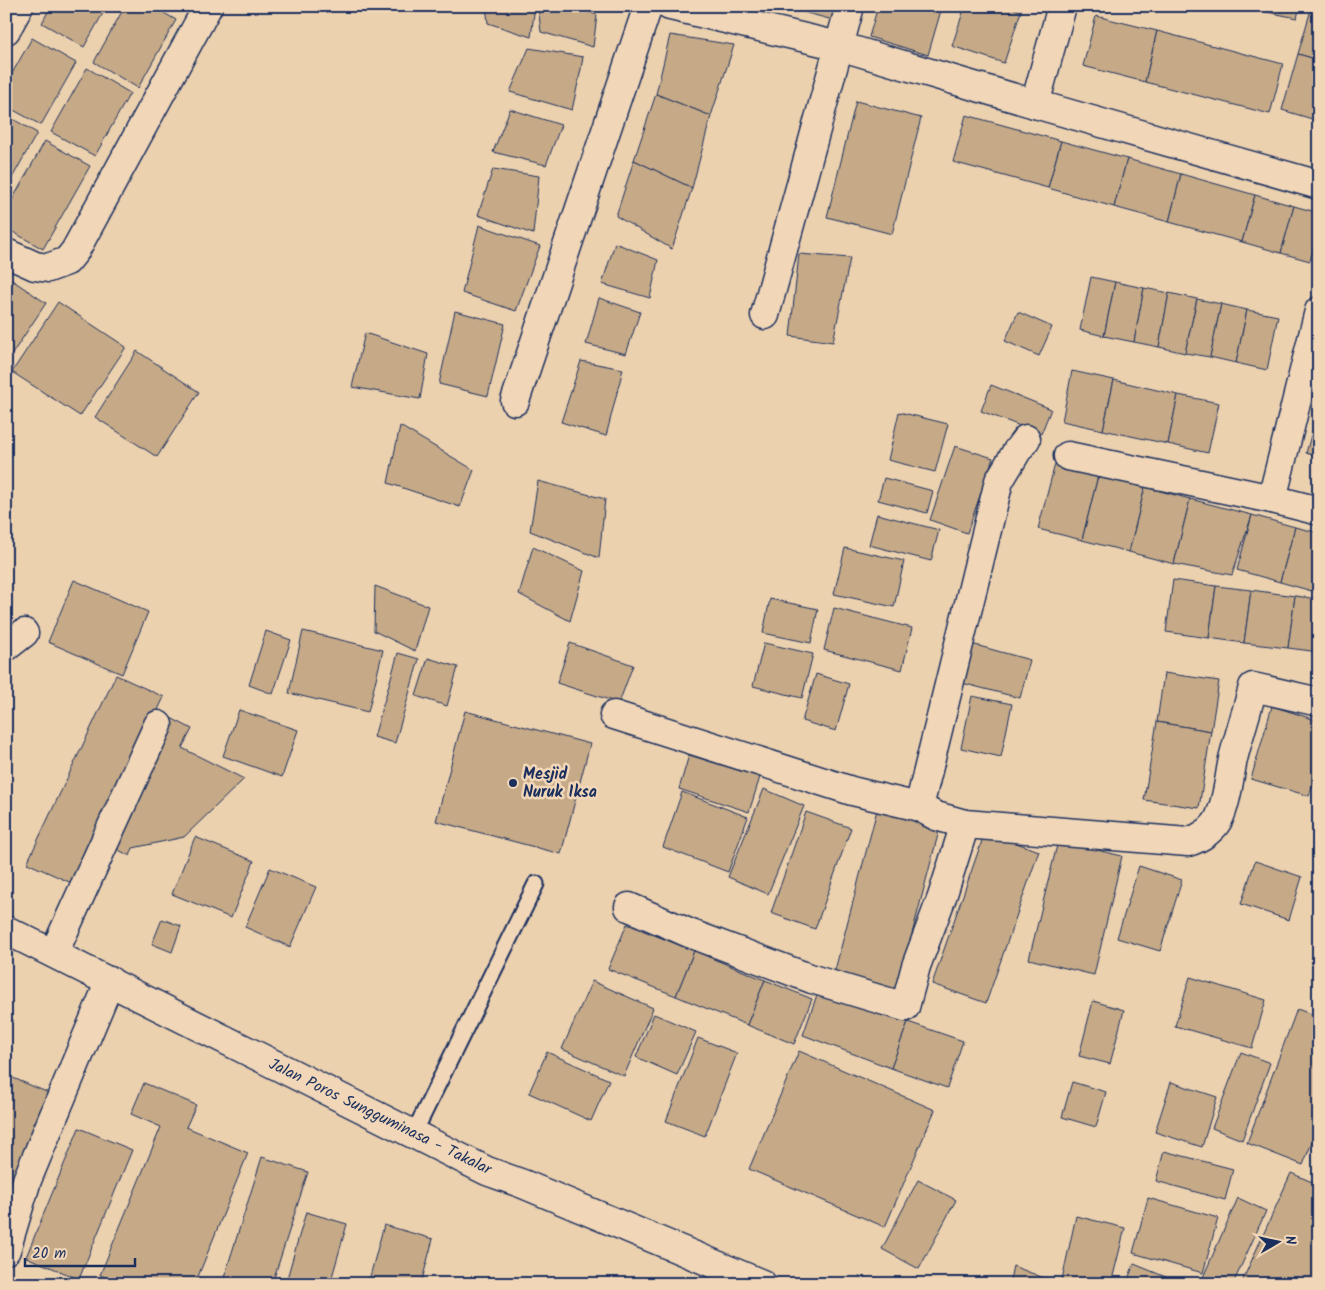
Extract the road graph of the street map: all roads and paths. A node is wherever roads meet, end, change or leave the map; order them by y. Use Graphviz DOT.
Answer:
graph roads {
  1 [pos="20,6"];
  2 [pos="208,6"];
  3 [pos="648,6"];
  4 [pos="670,6"];
  5 [pos="850,6"];
  6 [pos="1062,6"];
  7 [pos="6,30"];
  8 [pos="839,46"];
  9 [pos="1035,104"];
  10 [pos="1319,185"];
  11 [pos="6,253"];
  12 [pos="1319,311"];
  13 [pos="765,315"];
  14 [pos="515,401"];
  15 [pos="1026,439"];
  16 [pos="1068,456"];
  17 [pos="1272,499"];
  18 [pos="1319,511"];
  19 [pos="1319,702"];
  20 [pos="614,715"];
  21 [pos="158,726"];
  22 [pos="919,807"];
  23 [pos="965,824"];
  24 [pos="536,884"];
  25 [pos="630,907"];
  26 [pos="6,930"];
  27 [pos="54,953"];
  28 [pos="110,981"];
  29 [pos="414,1135"];
  30 [pos="6,1250"];
  31 [pos="762,1284"];
  1 -- 7 [label="main road"];
  2 -- 11 [label="main road"];
  3 -- 14 [label="main road"];
  4 -- 8 [label="main road"];
  5 -- 8 [label="main road"];
  6 -- 9 [label="main road"];
  8 -- 9 [label="main road"];
  8 -- 13 [label="main road"];
  9 -- 10 [label="main road"];
  12 -- 17 [label="main road"];
  15 -- 22 [label="main road"];
  16 -- 17 [label="main road"];
  17 -- 18 [label="main road"];
  19 -- 23 [label="main road"];
  20 -- 22 [label="main road"];
  21 -- 27 [label="main road"];
  22 -- 23 [label="main road"];
  23 -- 25 [label="main road"];
  24 -- 29 [label="lane"];
  26 -- 27 [label="main road, Jalan Poros Sungguminasa - Takalar"];
  27 -- 28 [label="main road, Jalan Poros Sungguminasa - Takalar"];
  28 -- 29 [label="main road, Jalan Poros Sungguminasa - Takalar"];
  28 -- 30 [label="main road"];
  29 -- 31 [label="main road, Jalan Poros Sungguminasa - Takalar"];
}
